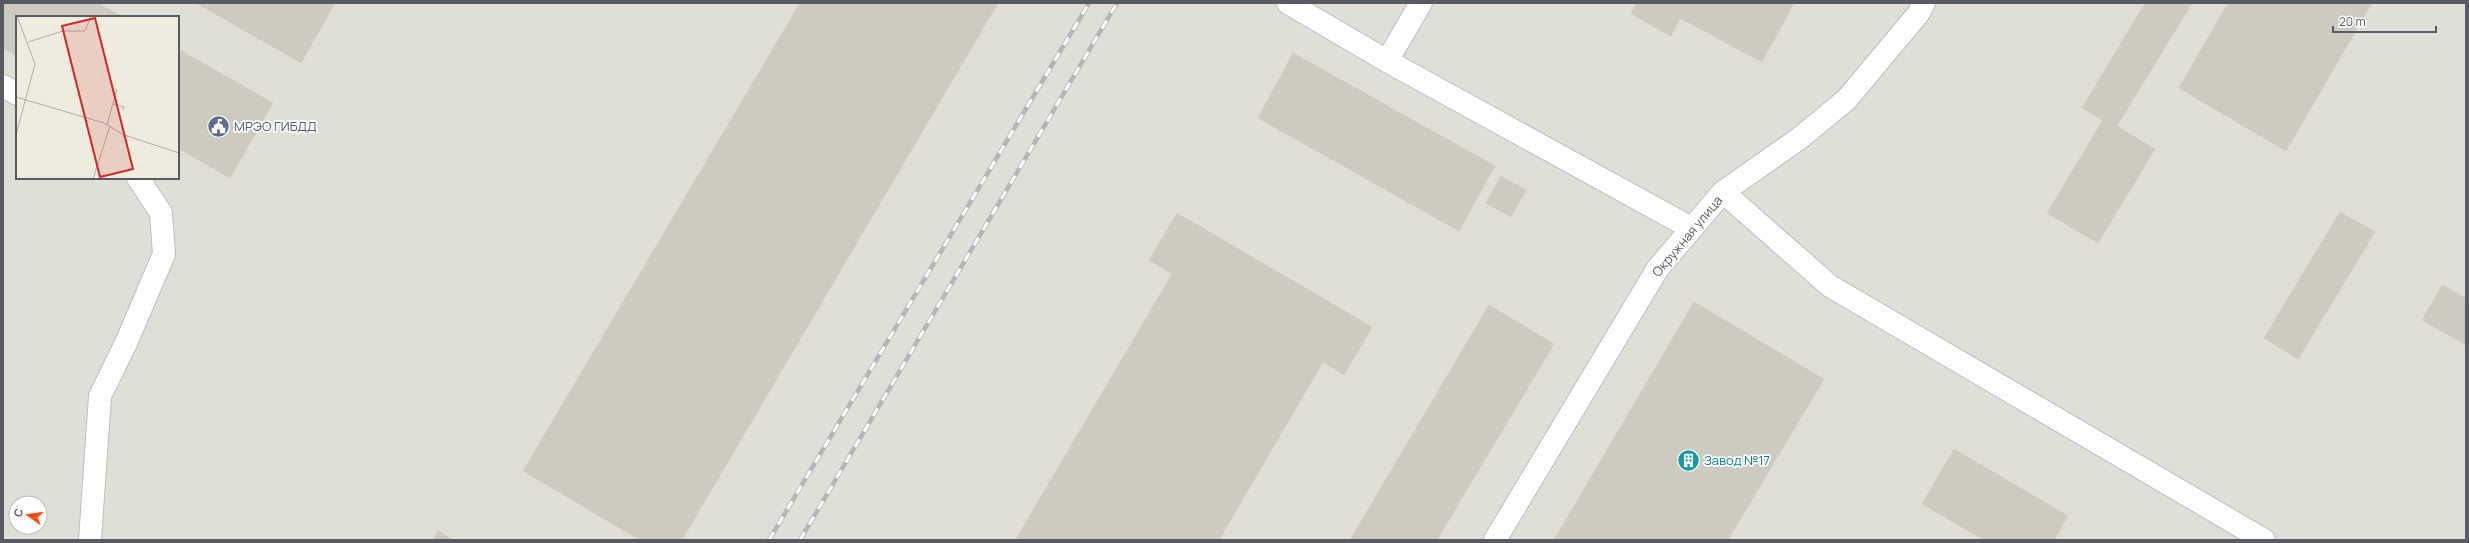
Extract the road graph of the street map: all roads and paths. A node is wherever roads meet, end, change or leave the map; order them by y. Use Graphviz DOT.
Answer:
graph roads {
  1 [pos="1288,3"];
  2 [pos="1421,3"];
  3 [pos="1924,3"];
  4 [pos="1387,61"];
  5 [pos="3,86"];
  6 [pos="16,93"];
  7 [pos="139,179"];
  8 [pos="1724,192"];
  9 [pos="1691,228"];
  10 [pos="90,540"];
  11 [pos="1495,540"];
  12 [pos="2264,540"];
  1 -- 4 [label="street"];
  2 -- 4 [label="street"];
  3 -- 8 [label="street, Окружная улица"];
  4 -- 9 [label="street"];
  5 -- 6 [label="street"];
  7 -- 10 [label="street"];
  8 -- 9 [label="street, Окружная улица"];
  8 -- 12 [label="street"];
  9 -- 11 [label="street, Окружная улица"];
}
